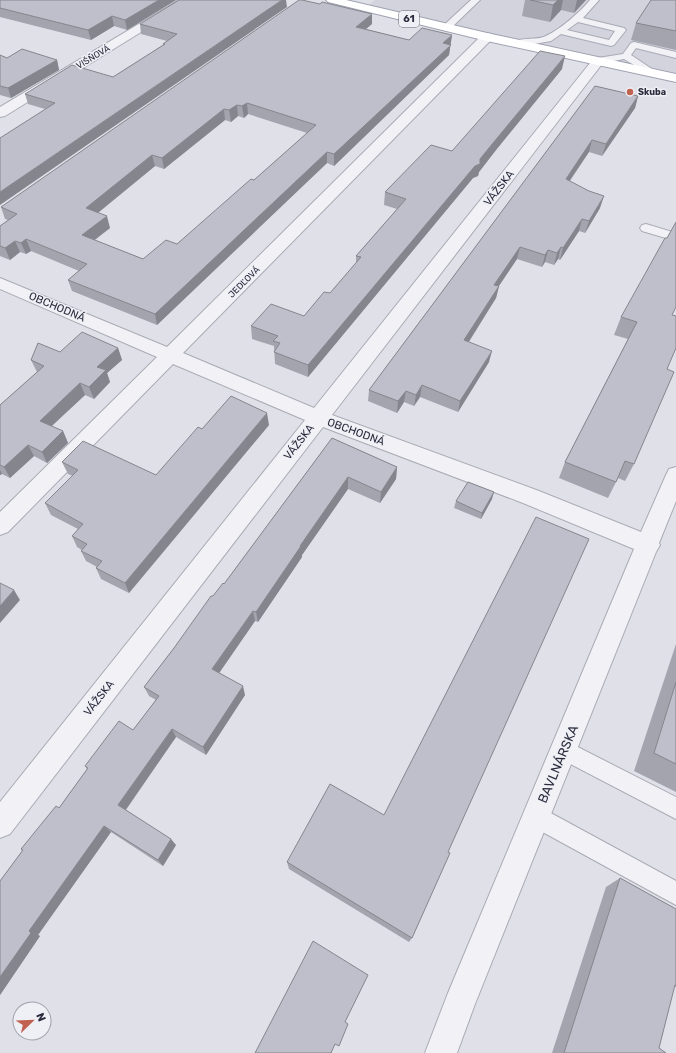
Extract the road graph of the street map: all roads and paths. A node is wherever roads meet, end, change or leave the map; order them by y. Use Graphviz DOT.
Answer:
graph roads {
  1 [pos="187,0"];
  2 [pos="332,0"];
  3 [pos="476,0"];
  4 [pos="595,0"];
  5 [pos="576,19"];
  6 [pos="592,23"];
  7 [pos="608,26"];
  8 [pos="447,27"];
  9 [pos="559,31"];
  10 [pos="579,36"];
  11 [pos="487,37"];
  12 [pos="548,39"];
  13 [pos="596,40"];
  14 [pos="517,44"];
  15 [pos="562,53"];
  16 [pos="676,55"];
  17 [pos="626,56"];
  18 [pos="598,61"];
  19 [pos="652,73"];
  20 [pos="676,78"];
  21 [pos="0,113"];
  22 [pos="646,228"];
  23 [pos="676,237"];
  24 [pos="0,283"];
  25 [pos="171,355"];
  26 [pos="318,418"];
  27 [pos="676,476"];
  28 [pos="0,526"];
  29 [pos="649,545"];
  30 [pos="564,750"];
  31 [pos="676,808"];
  32 [pos="536,816"];
  33 [pos="0,824"];
  34 [pos="676,894"];
  35 [pos="441,1053"];
  1 -- 21 [label="street, VIŠŇOVÁ"];
  2 -- 8 [label="main road, 61"];
  3 -- 8 [label="lane"];
  4 -- 5 [label="lane"];
  5 -- 6 [label="lane"];
  5 -- 9 [label="lane"];
  6 -- 7 [label="lane"];
  6 -- 10 [label="lane"];
  7 -- 13 [label="lane"];
  7 -- 13 [label="lane"];
  8 -- 11 [label="main road, 61"];
  9 -- 10 [label="lane"];
  9 -- 12 [label="lane"];
  10 -- 13 [label="lane"];
  11 -- 14 [label="main road, 61"];
  11 -- 25 [label="street, JEDĽOVÁ"];
  12 -- 14 [label="lane"];
  12 -- 15 [label="lane"];
  14 -- 15 [label="main road, 61"];
  15 -- 18 [label="main road, 61"];
  16 -- 17 [label="lane"];
  17 -- 18 [label="lane"];
  17 -- 19 [label="lane"];
  18 -- 19 [label="main road, 61"];
  18 -- 26 [label="street, VÁŽSKA"];
  19 -- 20 [label="main road, 61"];
  22 -- 23 [label="lane"];
  24 -- 25 [label="street, OBCHODNÁ"];
  25 -- 26 [label="street, OBCHODNÁ"];
  25 -- 28 [label="street, JEDĽOVÁ"];
  26 -- 29 [label="street, OBCHODNÁ"];
  26 -- 33 [label="street, VÁŽSKA"];
  27 -- 29 [label="street, BAVLNÁRSKA"];
  29 -- 30 [label="street, BAVLNÁRSKA"];
  30 -- 31 [label="lane"];
  30 -- 32 [label="street, BAVLNÁRSKA"];
  32 -- 34 [label="lane"];
  32 -- 35 [label="street, BAVLNÁRSKA"];
}
